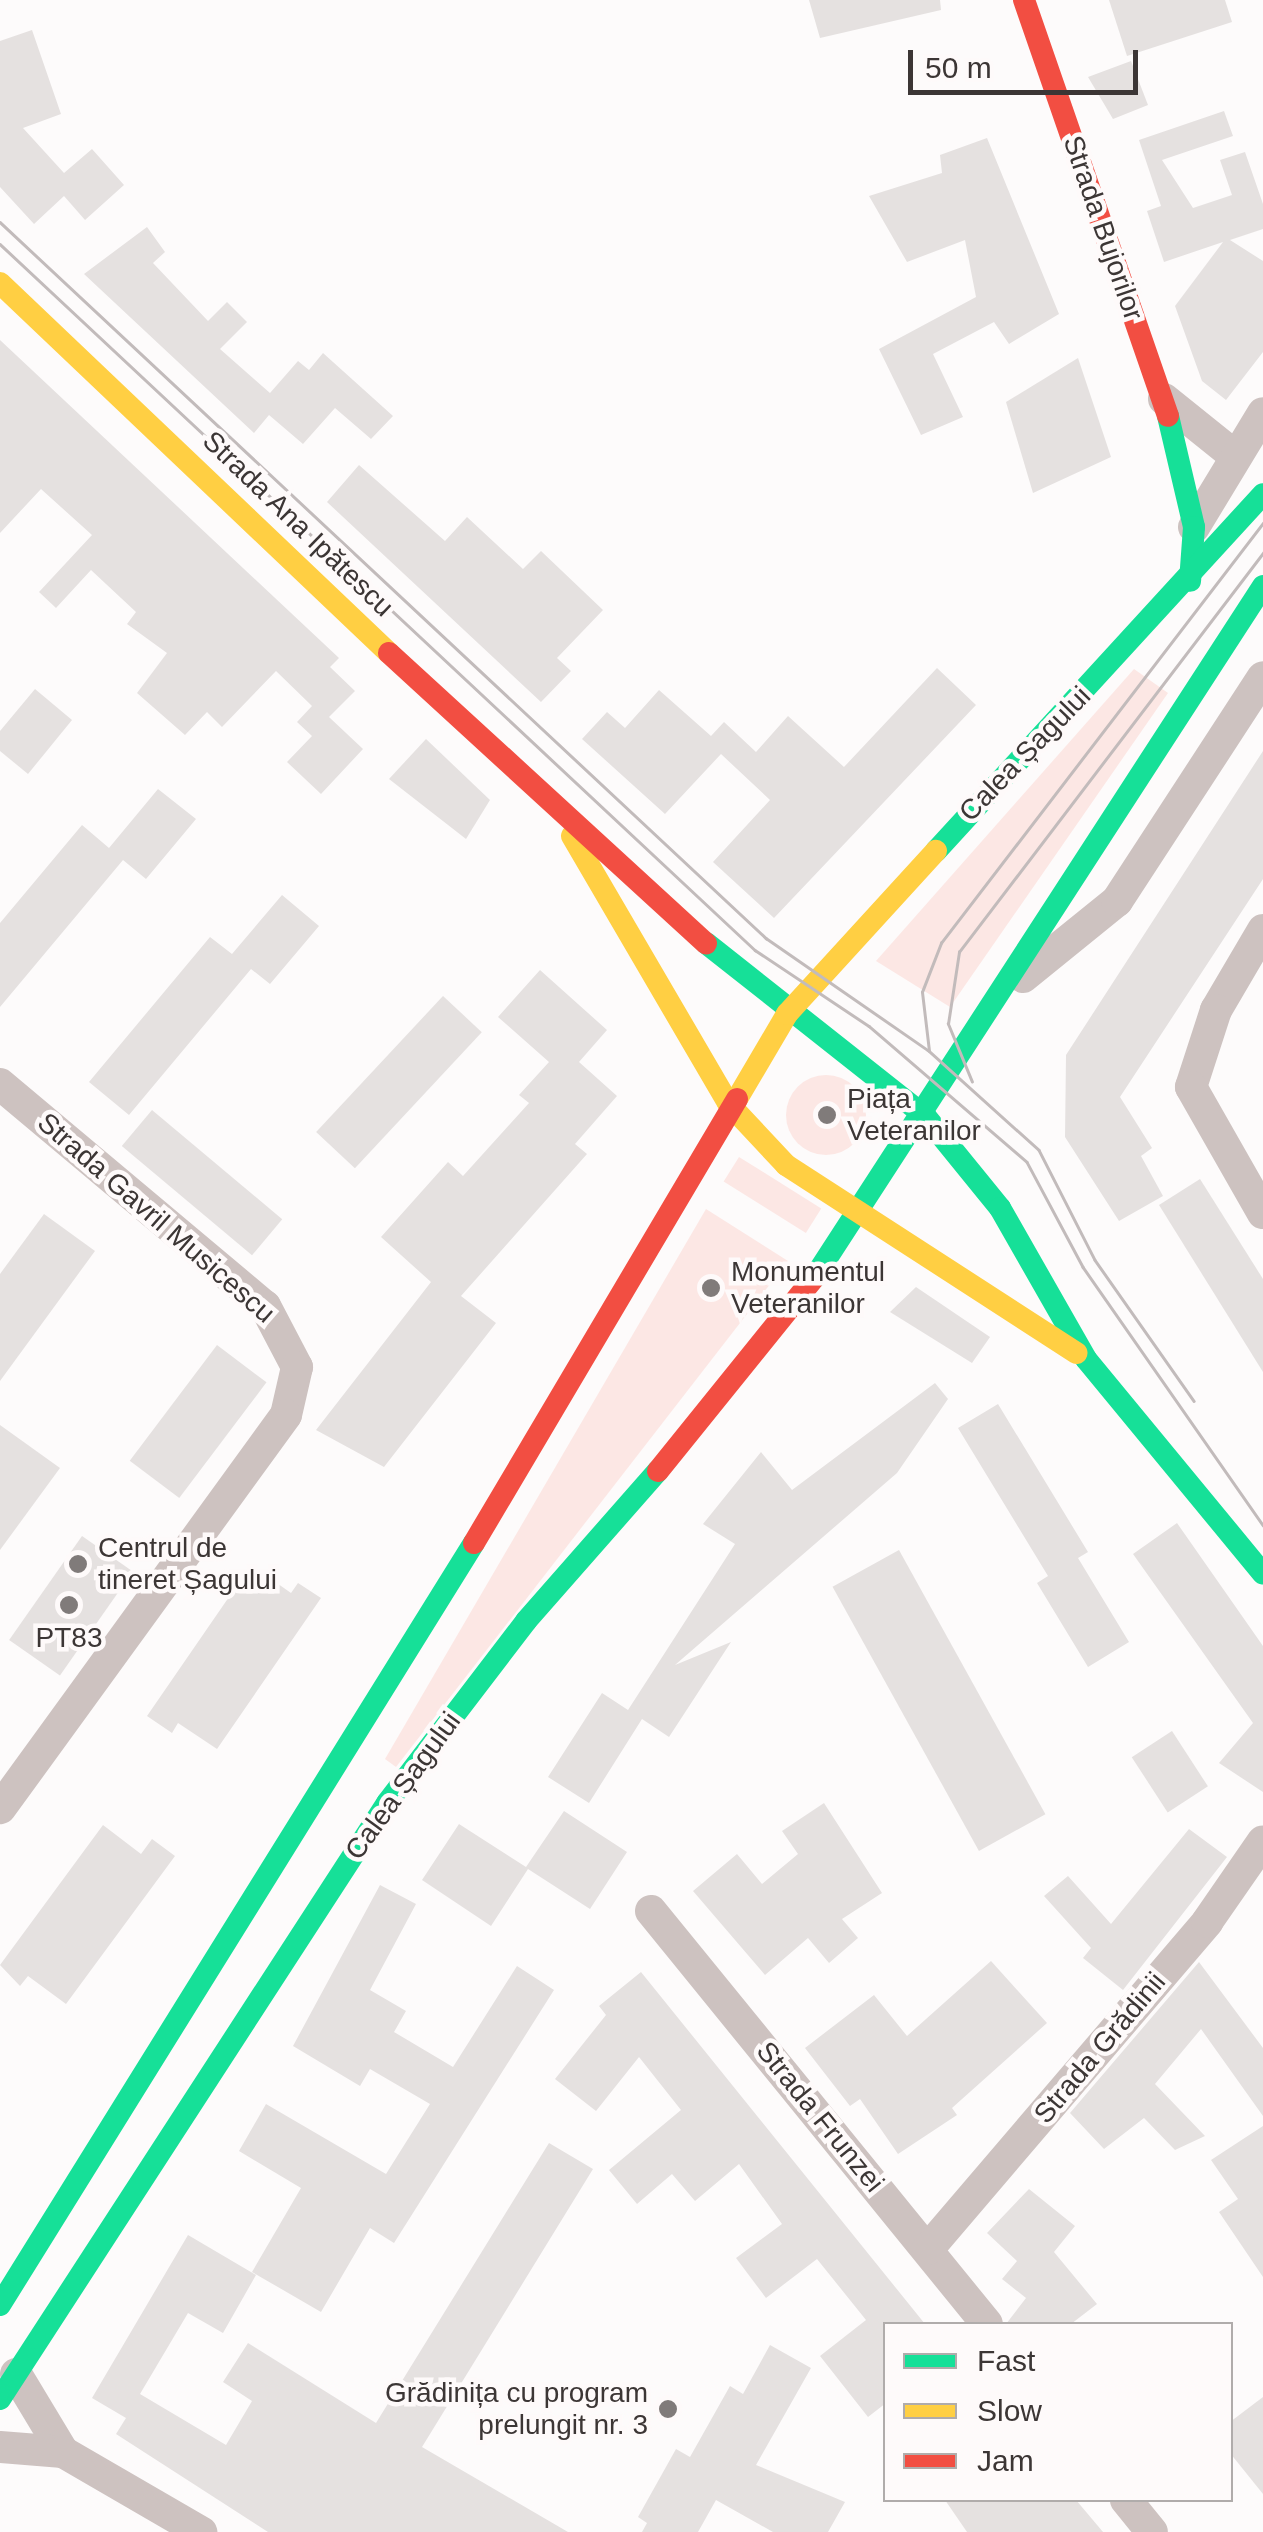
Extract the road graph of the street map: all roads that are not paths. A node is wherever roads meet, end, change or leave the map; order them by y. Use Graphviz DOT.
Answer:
graph roads {
  1 [pos="1024,0"];
  2 [pos="0,282"];
  3 [pos="1164,399"];
  4 [pos="1263,412"];
  5 [pos="1235,456"];
  6 [pos="1263,494"];
  7 [pos="1194,527"];
  8 [pos="1190,581"];
  9 [pos="1263,586"];
  10 [pos="1263,678"];
  11 [pos="554,810"];
  12 [pos="1263,930"];
  13 [pos="1003,991"];
  14 [pos="788,1014"];
  15 [pos="0,1084"];
  16 [pos="728,1103"];
  17 [pos="926,1118"];
  18 [pos="1263,1213"];
  19 [pos="861,1216"];
  20 [pos="1086,1359"];
  21 [pos="1263,1574"];
  22 [pos="0,1808"];
  23 [pos="1263,1841"];
  24 [pos="651,1911"];
  25 [pos="928,2249"];
  26 [pos="0,2305"];
  27 [pos="986,2322"];
  28 [pos="8,2387"];
  29 [pos="0,2447"];
  30 [pos="63,2452"];
  31 [pos="1128,2502"];
  32 [pos="201,2532"];
  33 [pos="1152,2532"];
  1 -- 3 [label="main road, Strada Bujorilor"];
  2 -- 11 [label="main road, Strada Ana Ipătescu"];
  3 -- 5 [label="street"];
  3 -- 7 [label="main road, Strada Bujorilor"];
  4 -- 5 [label="street"];
  5 -- 7 [label="street"];
  6 -- 8 [label="main road, Calea Șagului"];
  7 -- 8 [label="main road, Strada Bujorilor"];
  8 -- 14 [label="main road, Calea Șagului"];
  9 -- 13 [label="main road"];
  10 -- 13 [label="street"];
  11 -- 14 [label="main road, Strada Ana Ipătescu"];
  11 -- 16 [label="main road, Strada Ana Ipătescu"];
  12 -- 18 [label="street"];
  13 -- 17 [label="main road"];
  14 -- 16 [label="main road"];
  14 -- 17 [label="main road"];
  15 -- 22 [label="street, Strada Gavril Musicescu"];
  16 -- 19 [label="main road"];
  16 -- 26 [label="main road, Calea Șagului"];
  17 -- 19 [label="main road"];
  17 -- 20 [label="main road"];
  19 -- 20 [label="main road"];
  19 -- 28 [label="main road, Calea Șagului"];
  20 -- 21 [label="main road"];
  23 -- 25 [label="street, Strada Grădinii"];
  24 -- 25 [label="street, Strada Frunzei"];
  25 -- 27 [label="street, Strada Frunzei"];
  28 -- 30 [label="street"];
  29 -- 30 [label="street"];
  30 -- 32 [label="street"];
  31 -- 33 [label="street"];
}
